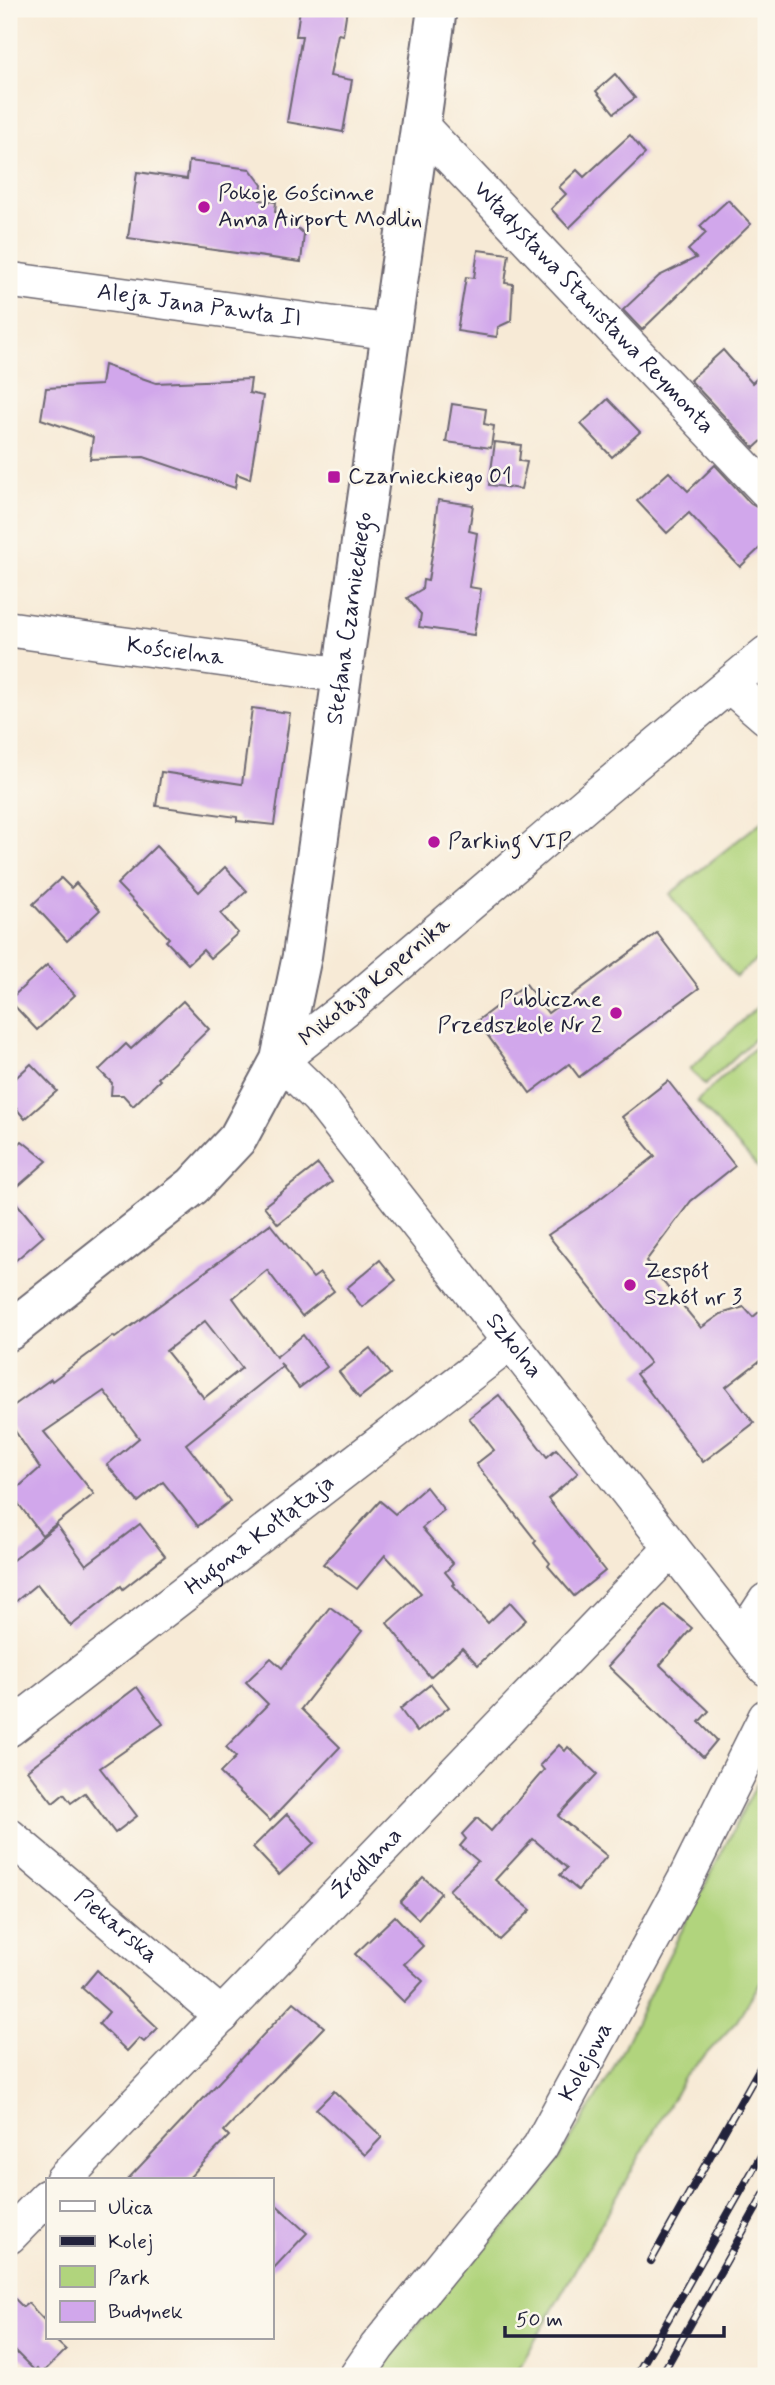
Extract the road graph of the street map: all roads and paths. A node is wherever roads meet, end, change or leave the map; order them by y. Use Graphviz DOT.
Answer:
graph roads {
  1 [pos="437,9"];
  2 [pos="420,125"];
  3 [pos="9,280"];
  4 [pos="390,332"];
  5 [pos="766,490"];
  6 [pos="9,629"];
  7 [pos="766,653"];
  8 [pos="342,675"];
  9 [pos="729,685"];
  10 [pos="766,717"];
  11 [pos="280,1060"];
  12 [pos="9,1331"];
  13 [pos="511,1342"];
  14 [pos="672,1548"];
  15 [pos="766,1601"];
  16 [pos="743,1636"];
  17 [pos="766,1668"];
  18 [pos="766,1717"];
  19 [pos="9,1729"];
  20 [pos="9,1836"];
  21 [pos="222,2016"];
  22 [pos="65,2178"];
  23 [pos="46,2198"];
  24 [pos="9,2236"];
  25 [pos="357,2376"];
  1 -- 2 [label="street, Stefana Czarnieckiego"];
  2 -- 4 [label="street, Stefana Czarnieckiego"];
  2 -- 5 [label="street, Władysława Stanisława Reymonta"];
  3 -- 4 [label="street, Aleja Jana Pawła II"];
  4 -- 8 [label="street, Stefana Czarnieckiego"];
  6 -- 8 [label="street, Kościelna"];
  7 -- 9 [label="street, Mikołaja Kopernika"];
  8 -- 11 [label="street, Stefana Czarnieckiego"];
  9 -- 10 [label="street"];
  9 -- 11 [label="street, Mikołaja Kopernika"];
  11 -- 12 [label="street, Mikołaja Kopernika"];
  11 -- 13 [label="street, Szkolna"];
  13 -- 14 [label="street, Szkolna"];
  13 -- 19 [label="street, Hugona Kołłątaja"];
  14 -- 16 [label="street, Szkolna"];
  14 -- 21 [label="street, Źródlana"];
  15 -- 16 [label="street"];
  16 -- 17 [label="street"];
  18 -- 25 [label="street, Kolejowa"];
  20 -- 21 [label="street, Piekarska"];
  21 -- 22 [label="street, Źródlana"];
  23 -- 24 [label="street"];
}
